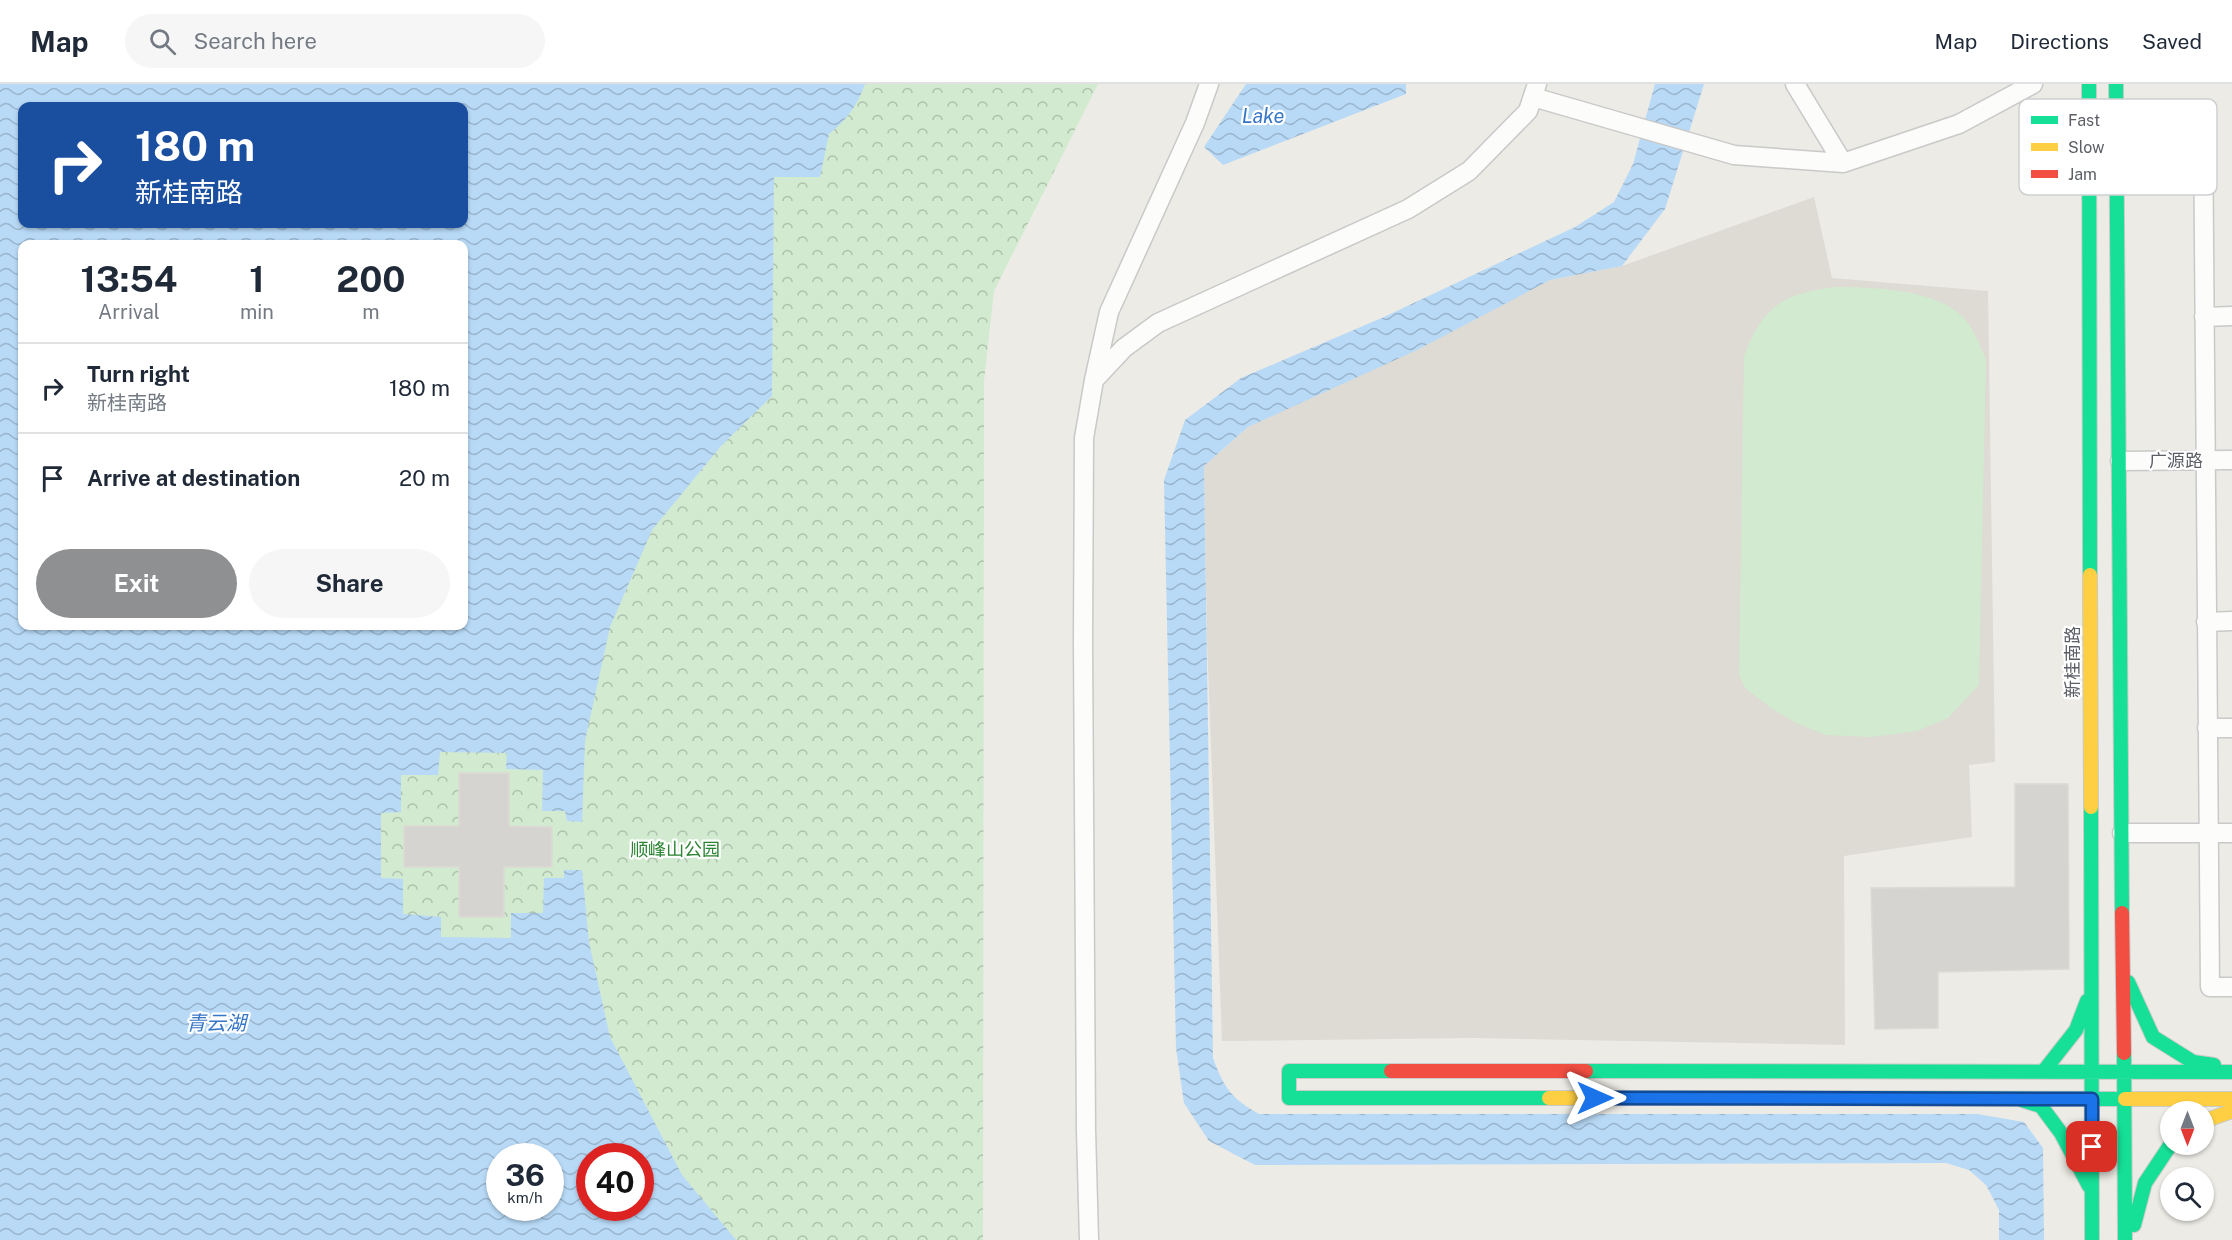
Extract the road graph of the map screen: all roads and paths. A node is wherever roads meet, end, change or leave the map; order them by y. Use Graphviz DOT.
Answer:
graph roads {
  1 [pos="1209,84"];
  2 [pos="1795,84"];
  3 [pos="2033,84"];
  4 [pos="2089,84"];
  5 [pos="2116,84"];
  6 [pos="1535,90"];
  7 [pos="2089,99"];
  8 [pos="2116,99"];
  9 [pos="1843,163"];
  10 [pos="2089,195"];
  11 [pos="2117,195"];
  12 [pos="2203,195"];
  13 [pos="2232,316"];
  14 [pos="2204,317"];
  15 [pos="1094,380"];
  16 [pos="2204,460"];
  17 [pos="2232,460"];
  18 [pos="2120,461"];
  19 [pos="2232,621"];
  20 [pos="2206,622"];
  21 [pos="2207,728"];
  22 [pos="2232,728"];
  23 [pos="2122,833"];
  24 [pos="2208,833"];
  25 [pos="2232,833"];
  26 [pos="2092,968"];
  27 [pos="2124,973"];
  28 [pos="2232,987"];
  29 [pos="2232,1070"];
  30 [pos="2043,1072"];
  31 [pos="2092,1072"];
  32 [pos="2124,1072"];
  33 [pos="2019,1099"];
  34 [pos="2092,1099"];
  35 [pos="2125,1099"];
  36 [pos="2232,1099"];
  37 [pos="2232,1112"];
  38 [pos="2214,1118"];
  39 [pos="2164,1155"];
  40 [pos="2092,1235"];
  41 [pos="1089,1240"];
  42 [pos="2125,1240"];
  43 [pos="2132,1240"];
  1 -- 15 [label="street"];
  2 -- 9 [label="street"];
  3 -- 9 [label="street"];
  4 -- 7 [label="main road, 新桂南路"];
  5 -- 8 [label="main road"];
  6 -- 9 [label="street"];
  6 -- 15 [label="street"];
  10 -- 26 [label="main road, 新桂南路"];
  11 -- 18 [label="main road"];
  12 -- 14 [label="street"];
  13 -- 14 [label="street"];
  14 -- 16 [label="street"];
  15 -- 41 [label="street"];
  16 -- 17 [label="street, 广源路"];
  16 -- 18 [label="street, 广源路"];
  16 -- 20 [label="street"];
  18 -- 23 [label="main road"];
  19 -- 20 [label="street"];
  20 -- 21 [label="street"];
  21 -- 22 [label="street"];
  21 -- 24 [label="street"];
  23 -- 24 [label="street"];
  23 -- 27 [label="main road"];
  24 -- 25 [label="street"];
  24 -- 28 [label="street"];
  26 -- 30 [label="main road"];
  26 -- 31 [label="main road, 新桂南路"];
  27 -- 29 [label="main road"];
  27 -- 32 [label="main road"];
  29 -- 32 [label="main road"];
  30 -- 31 [label="main road"];
  30 -- 33 [label="main road"];
  31 -- 32 [label="main road"];
  31 -- 34 [label="main road, 新桂南路"];
  32 -- 35 [label="main road"];
  33 -- 34 [label="main road"];
  33 -- 40 [label="main road"];
  34 -- 35 [label="main road"];
  34 -- 40 [label="main road, 新桂南路"];
  35 -- 36 [label="main road"];
  35 -- 42 [label="main road"];
  37 -- 38 [label="main road"];
  39 -- 43 [label="main road"];
}
